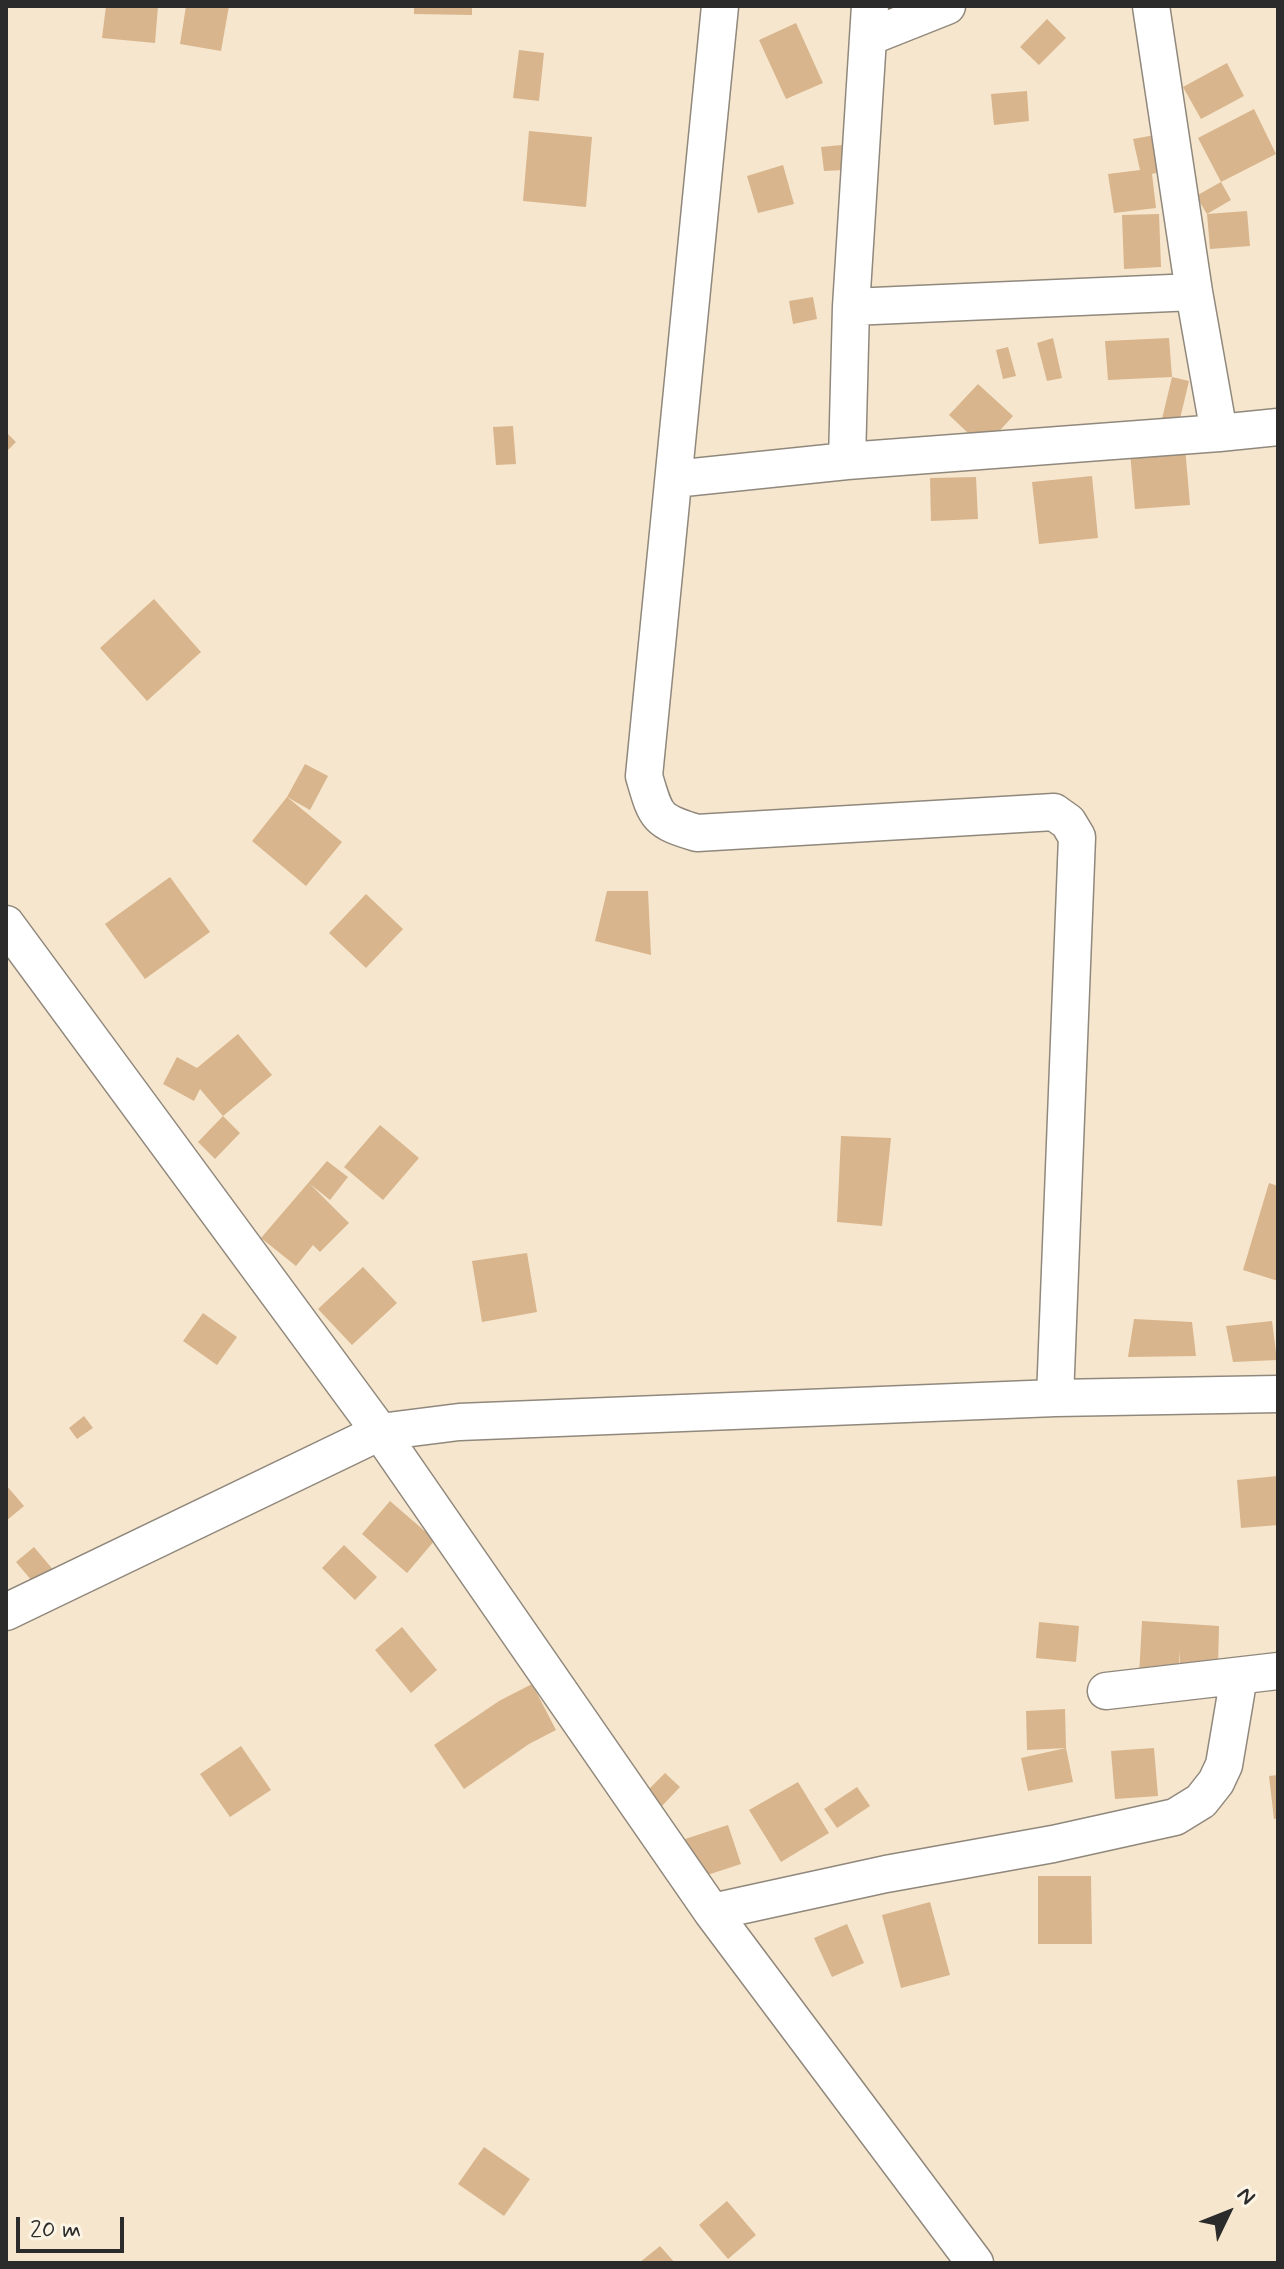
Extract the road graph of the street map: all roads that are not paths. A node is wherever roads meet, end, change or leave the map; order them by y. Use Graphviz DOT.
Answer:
graph roads {
  1 [pos="720,6"];
  2 [pos="947,6"];
  3 [pos="1151,6"];
  4 [pos="869,21"];
  5 [pos="1194,292"];
  6 [pos="851,307"];
  7 [pos="1278,427"];
  8 [pos="1219,433"];
  9 [pos="847,461"];
  10 [pos="674,479"];
  11 [pos="6,924"];
  12 [pos="1278,1394"];
  13 [pos="1055,1398"];
  14 [pos="380,1432"];
  15 [pos="6,1612"];
  16 [pos="1278,1671"];
  17 [pos="1239,1676"];
  18 [pos="1106,1691"];
  19 [pos="712,1912"];
  20 [pos="975,2263"];
  1 -- 10 [label="street"];
  2 -- 4 [label="street"];
  3 -- 5 [label="street"];
  4 -- 6 [label="street"];
  5 -- 6 [label="street"];
  5 -- 8 [label="street"];
  6 -- 9 [label="street"];
  7 -- 8 [label="street"];
  8 -- 9 [label="street"];
  9 -- 10 [label="street"];
  10 -- 13 [label="street"];
  11 -- 14 [label="street"];
  12 -- 13 [label="street"];
  13 -- 14 [label="street"];
  14 -- 15 [label="street"];
  14 -- 19 [label="street"];
  16 -- 17 [label="street"];
  17 -- 18 [label="street"];
  17 -- 19 [label="street"];
  19 -- 20 [label="street"];
}
